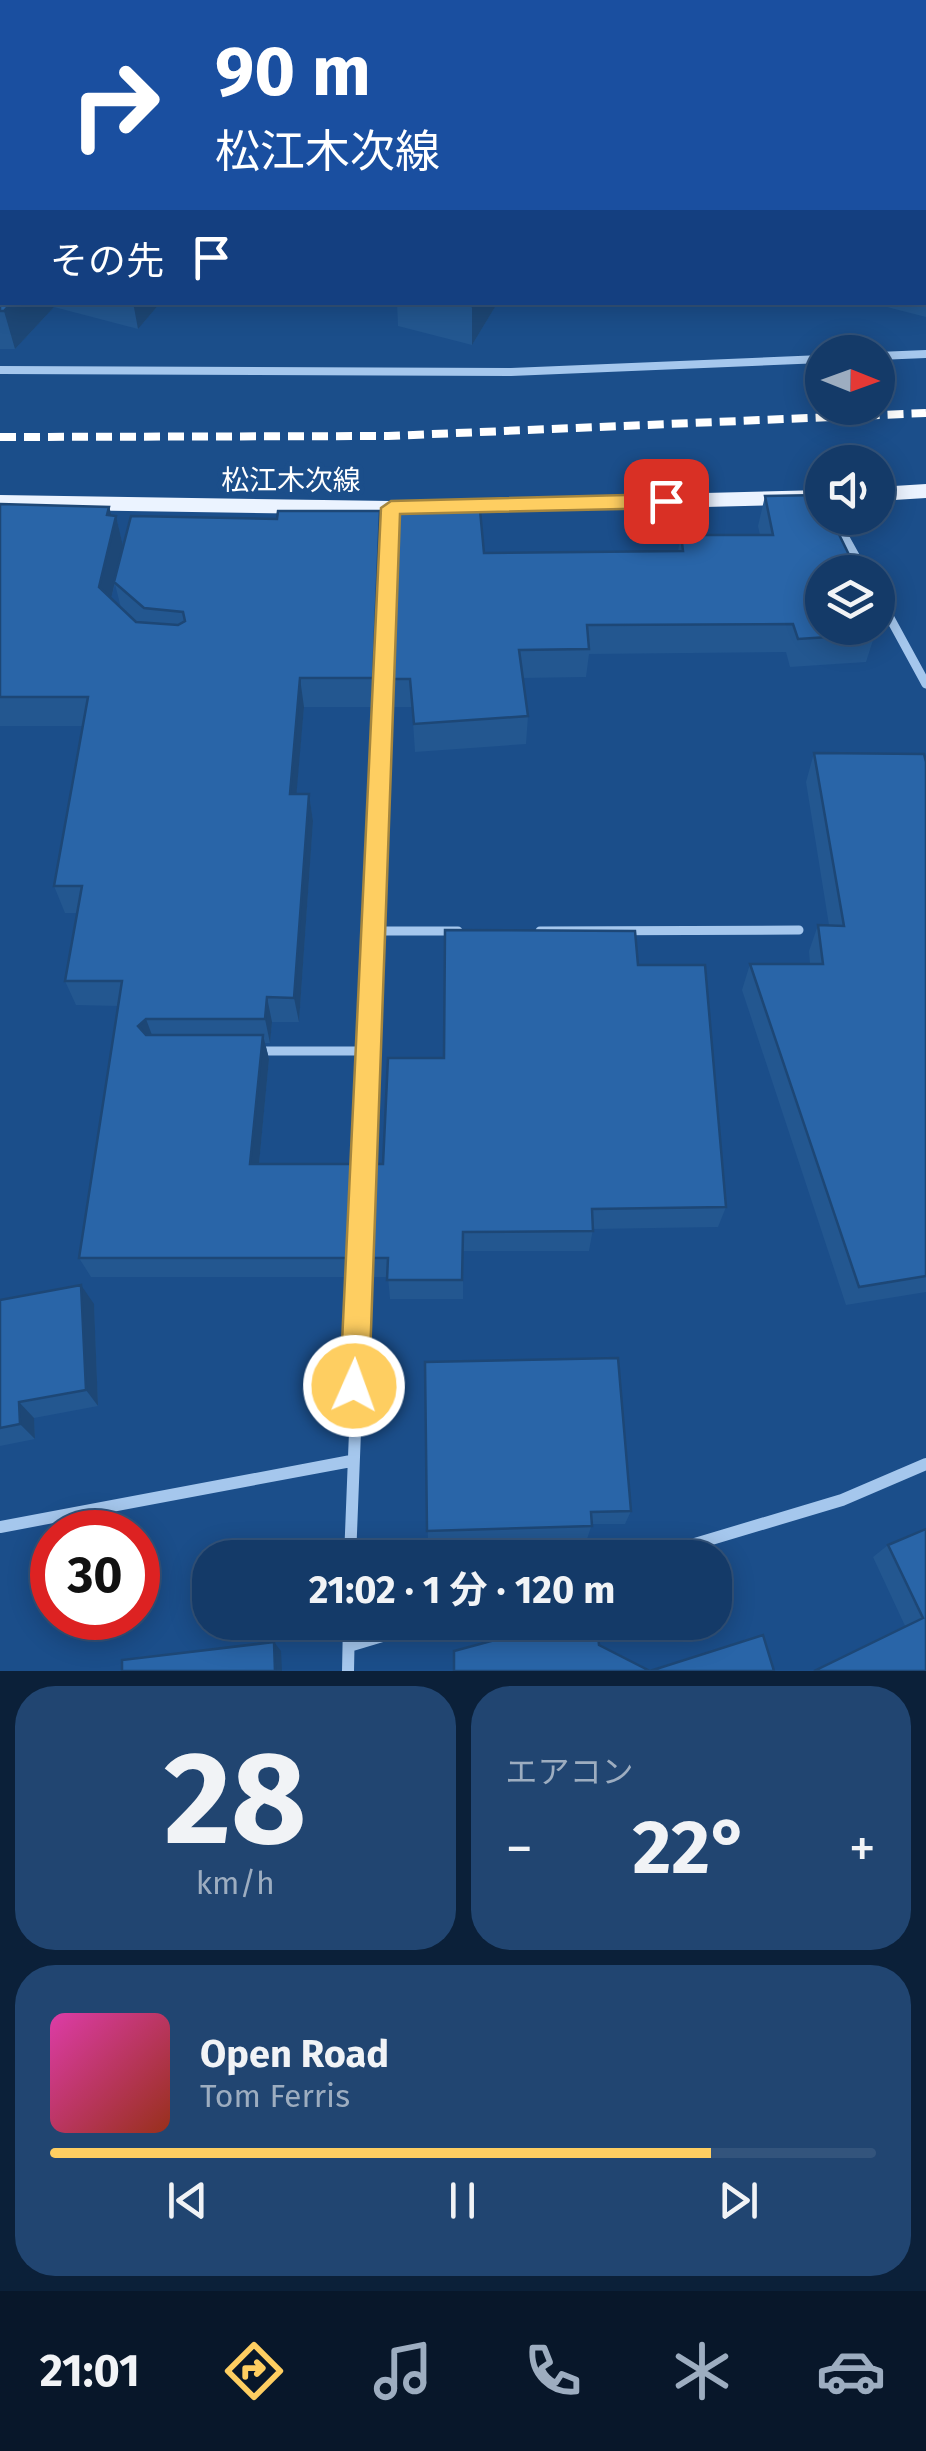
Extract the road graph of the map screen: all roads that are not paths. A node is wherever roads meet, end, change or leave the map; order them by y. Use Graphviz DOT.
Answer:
graph roads {
  1 [pos="926,354"];
  2 [pos="895,355"];
  3 [pos="805,359"];
  4 [pos="0,370"];
  5 [pos="926,491"];
  6 [pos="895,493"];
  7 [pos="805,497"];
  8 [pos="0,502"];
  9 [pos="391,508"];
  10 [pos="895,627"];
  11 [pos="926,684"];
  12 [pos="800,930"];
  13 [pos="372,931"];
  14 [pos="469,931"];
  15 [pos="527,931"];
  16 [pos="252,1051"];
  17 [pos="367,1051"];
  18 [pos="352,1461"];
  19 [pos="926,1464"];
  20 [pos="0,1527"];
  21 [pos="350,1540"];
  22 [pos="708,1540"];
  23 [pos="349,1640"];
  24 [pos="369,1640"];
  25 [pos="349,1646"];
  26 [pos="348,1671"];
  1 -- 2 [label="street"];
  3 -- 4 [label="street"];
  5 -- 6 [label="main road"];
  7 -- 9 [label="main road, 松江木次線"];
  8 -- 9 [label="main road, 松江木次線"];
  9 -- 13 [label="street"];
  10 -- 11 [label="street"];
  12 -- 15 [label="street"];
  13 -- 14 [label="street"];
  13 -- 17 [label="street"];
  16 -- 17 [label="lane"];
  17 -- 18 [label="street"];
  18 -- 20 [label="street"];
  18 -- 21 [label="street"];
  19 -- 22 [label="street"];
  23 -- 25 [label="street"];
  24 -- 25 [label="street"];
  25 -- 26 [label="street"];
}
